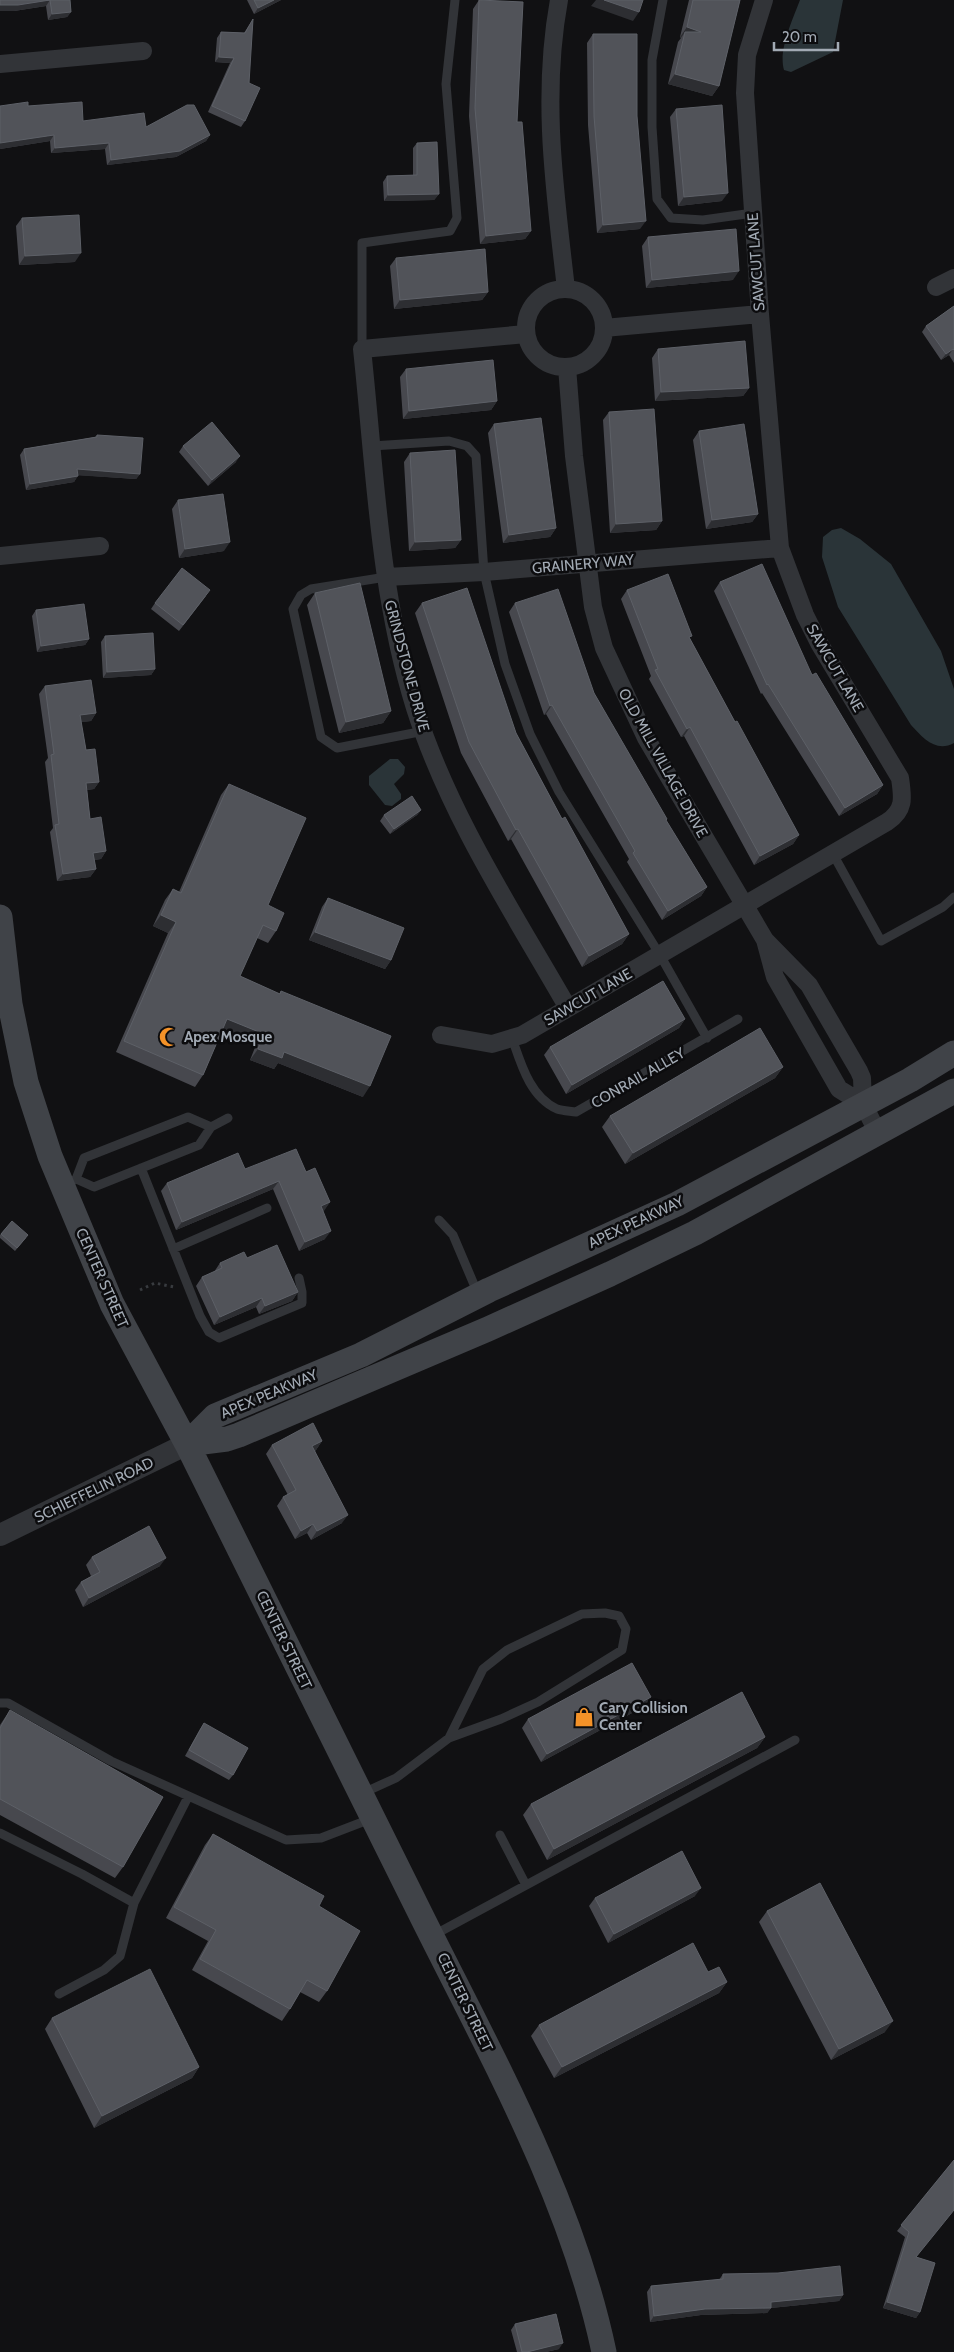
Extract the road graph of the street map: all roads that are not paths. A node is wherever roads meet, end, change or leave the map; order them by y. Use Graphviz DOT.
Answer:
graph roads {
  1 [pos="456,0"];
  2 [pos="559,0"];
  3 [pos="663,0"];
  4 [pos="764,0"];
  5 [pos="143,51"];
  6 [pos="0,64"];
  7 [pos="753,213"];
  8 [pos="954,278"];
  9 [pos="936,288"];
  10 [pos="566,289"];
  11 [pos="760,314"];
  12 [pos="604,328"];
  13 [pos="526,334"];
  14 [pos="362,349"];
  15 [pos="567,367"];
  16 [pos="372,446"];
  17 [pos="100,546"];
  18 [pos="780,548"];
  19 [pos="0,556"];
  20 [pos="587,563"];
  21 [pos="484,572"];
  22 [pos="386,577"];
  23 [pos="424,730"];
  24 [pos="833,854"];
  25 [pos="954,897"];
  26 [pos="746,904"];
  27 [pos="0,917"];
  28 [pos="765,940"];
  29 [pos="660,955"];
  30 [pos="5,1002"];
  31 [pos="568,1008"];
  32 [pos="738,1019"];
  33 [pos="441,1034"];
  34 [pos="512,1038"];
  35 [pos="707,1038"];
  36 [pos="954,1053"];
  37 [pos="954,1091"];
  38 [pos="863,1104"];
  39 [pos="228,1118"];
  40 [pos="211,1127"];
  41 [pos="878,1134"];
  42 [pos="141,1168"];
  43 [pos="69,1182"];
  44 [pos="267,1208"];
  45 [pos="439,1220"];
  46 [pos="173,1249"];
  47 [pos="299,1278"];
  48 [pos="478,1296"];
  49 [pos="187,1444"];
  50 [pos="0,1535"];
  51 [pos="0,1703"];
  52 [pos="449,1738"];
  53 [pos="795,1740"];
  54 [pos="361,1795"];
  55 [pos="188,1797"];
  56 [pos="373,1818"];
  57 [pos="0,1834"];
  58 [pos="500,1835"];
  59 [pos="526,1885"];
  60 [pos="134,1904"];
  61 [pos="432,1936"];
  62 [pos="59,1994"];
  63 [pos="604,2352"];
  1 -- 14 [label="lane"];
  2 -- 10 [label="street"];
  3 -- 7 [label="lane"];
  4 -- 7 [label="street, SAWCUT LANE"];
  5 -- 6 [label="street"];
  7 -- 11 [label="street, SAWCUT LANE"];
  8 -- 9 [label="street"];
  10 -- 12 [label="street"];
  10 -- 13 [label="street"];
  11 -- 12 [label="street"];
  11 -- 18 [label="street, SAWCUT LANE"];
  12 -- 15 [label="street"];
  13 -- 14 [label="street"];
  13 -- 15 [label="street"];
  14 -- 16 [label="street, GRINDSTONE DRIVE"];
  15 -- 20 [label="street, OLD MILL VILLAGE DRIVE"];
  16 -- 21 [label="lane"];
  16 -- 22 [label="street, GRINDSTONE DRIVE"];
  17 -- 19 [label="street"];
  18 -- 20 [label="street, GRAINERY WAY"];
  18 -- 24 [label="street, SAWCUT LANE"];
  20 -- 21 [label="street, GRAINERY WAY"];
  20 -- 26 [label="street, OLD MILL VILLAGE DRIVE"];
  21 -- 22 [label="street, GRAINERY WAY"];
  21 -- 29 [label="lane"];
  22 -- 23 [label="street, GRINDSTONE DRIVE"];
  22 -- 23 [label="lane"];
  23 -- 31 [label="street, GRINDSTONE DRIVE"];
  24 -- 25 [label="lane"];
  24 -- 26 [label="street, SAWCUT LANE"];
  26 -- 28 [label="street, OLD MILL VILLAGE DRIVE"];
  26 -- 29 [label="street, SAWCUT LANE"];
  27 -- 30 [label="main road, CENTER STREET"];
  28 -- 38 [label="street, OLD MILL VILLAGE DRIVE"];
  28 -- 38 [label="street, OLD MILL VILLAGE DRIVE"];
  29 -- 31 [label="street, SAWCUT LANE"];
  29 -- 35 [label="lane"];
  30 -- 43 [label="main road, CENTER STREET"];
  31 -- 34 [label="street, SAWCUT LANE"];
  32 -- 35 [label="lane, CONRAIL ALLEY"];
  33 -- 34 [label="street, SAWCUT LANE"];
  34 -- 35 [label="lane, CONRAIL ALLEY"];
  36 -- 38 [label="main road, APEX PEAKWAY"];
  37 -- 41 [label="main road, APEX PEAKWAY"];
  38 -- 41 [label="street, OLD MILL VILLAGE DRIVE"];
  38 -- 48 [label="main road, APEX PEAKWAY"];
  39 -- 40 [label="lane"];
  40 -- 42 [label="lane"];
  40 -- 43 [label="lane"];
  41 -- 49 [label="main road, APEX PEAKWAY"];
  42 -- 43 [label="lane"];
  42 -- 46 [label="lane"];
  43 -- 49 [label="main road, CENTER STREET"];
  44 -- 46 [label="lane"];
  45 -- 48 [label="lane"];
  46 -- 47 [label="lane"];
  48 -- 49 [label="main road, APEX PEAKWAY"];
  49 -- 50 [label="street, SCHIEFFELIN ROAD"];
  49 -- 54 [label="main road, CENTER STREET"];
  51 -- 55 [label="lane"];
  52 -- 52 [label="lane"];
  52 -- 54 [label="lane"];
  53 -- 59 [label="lane"];
  54 -- 56 [label="main road, CENTER STREET"];
  55 -- 56 [label="lane"];
  55 -- 60 [label="lane"];
  56 -- 61 [label="main road, CENTER STREET"];
  57 -- 60 [label="lane"];
  58 -- 59 [label="lane"];
  59 -- 61 [label="lane"];
  60 -- 62 [label="lane"];
  61 -- 63 [label="main road, CENTER STREET"];
}
